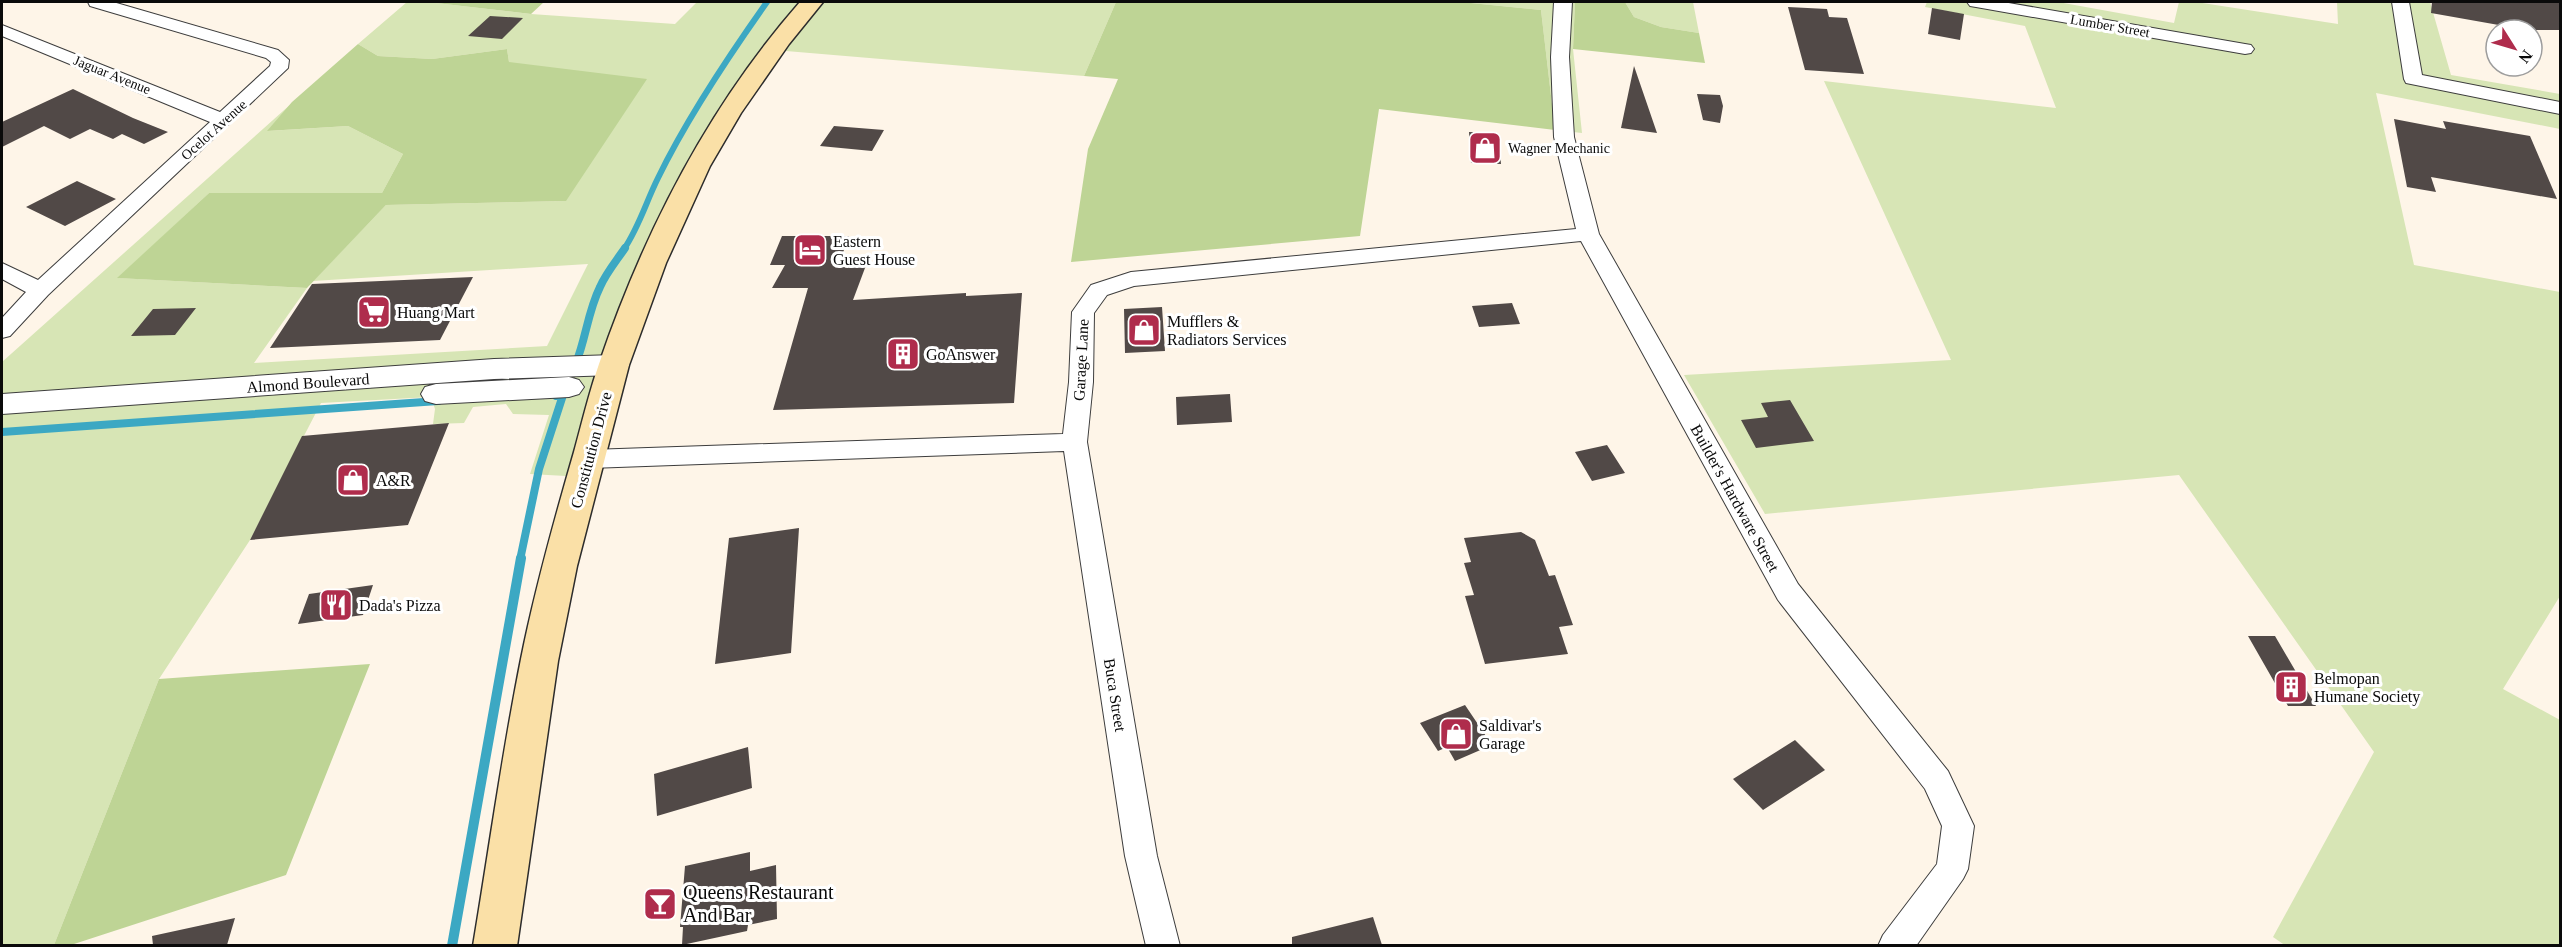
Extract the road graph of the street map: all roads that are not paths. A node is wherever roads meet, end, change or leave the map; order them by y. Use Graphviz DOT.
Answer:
graph roads {
  1 [pos="96,2"];
  2 [pos="812,2"];
  3 [pos="1563,2"];
  4 [pos="1976,2"];
  5 [pos="2400,2"];
  6 [pos="2,30"];
  7 [pos="2245,49"];
  8 [pos="2560,108"];
  9 [pos="223,120"];
  10 [pos="1588,234"];
  11 [pos="2,270"];
  12 [pos="40,290"];
  13 [pos="2,331"];
  14 [pos="612,374"];
  15 [pos="2,404"];
  16 [pos="2,422"];
  17 [pos="1075,442"];
  18 [pos="590,459"];
  19 [pos="495,945"];
  20 [pos="1163,945"];
  21 [pos="1895,945"];
  1 -- 9 [label="street, Ocelot Avenue"];
  2 -- 14 [label="main road, Constitution Drive"];
  3 -- 10 [label="street, Builder's Hardware Street"];
  4 -- 7 [label="street, Lumber Street"];
  5 -- 8 [label="street"];
  6 -- 9 [label="street, Jaguar Avenue"];
  9 -- 12 [label="street, Ocelot Avenue"];
  10 -- 17 [label="street, Garage Lane"];
  10 -- 21 [label="street, Builder's Hardware Street"];
  11 -- 12 [label="street"];
  12 -- 13 [label="street, Ocelot Avenue"];
  14 -- 15 [label="street, Almond Boulevard"];
  14 -- 16 [label="street, Almond Boulevard"];
  14 -- 18 [label="main road, Constitution Drive"];
  17 -- 18 [label="street"];
  17 -- 20 [label="street, Buca Street"];
  18 -- 19 [label="main road, Constitution Drive"];
}
